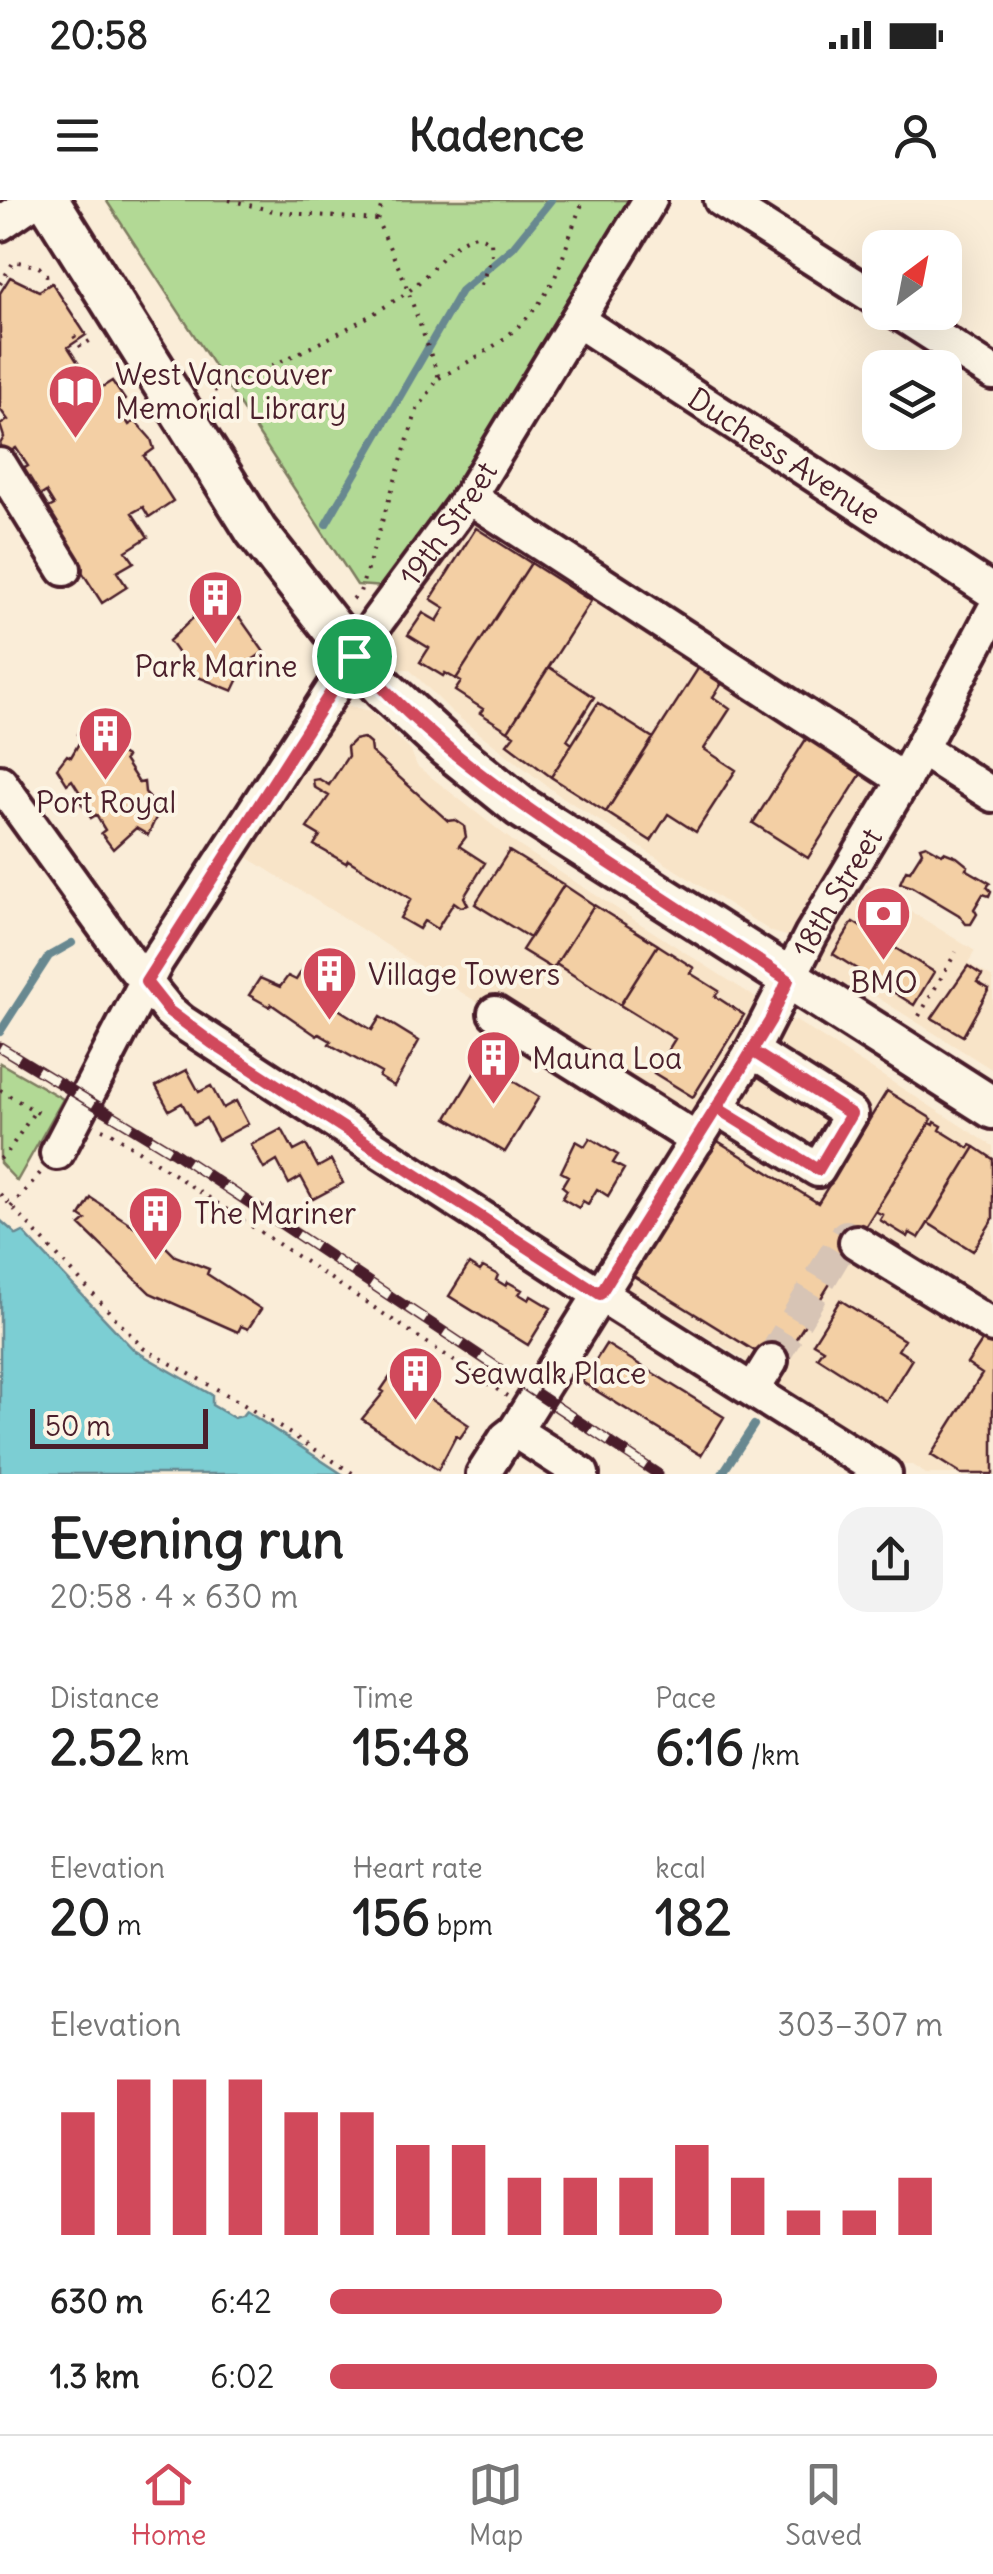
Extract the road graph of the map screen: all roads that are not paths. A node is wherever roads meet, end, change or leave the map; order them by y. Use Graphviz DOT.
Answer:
graph roads {
  1 [pos="48,200"];
  2 [pos="650,200"];
  3 [pos="721,200"];
  4 [pos="862,290"];
  5 [pos="577,320"];
  6 [pos="926,330"];
  7 [pos="993,373"];
  8 [pos="0,466"];
  9 [pos="468,497"];
  10 [pos="64,568"];
  11 [pos="993,592"];
  12 [pos="993,612"];
  13 [pos="354,656"];
  14 [pos="921,749"];
  15 [pos="904,780"];
  16 [pos="0,782"];
  17 [pos="993,795"];
  18 [pos="788,980"];
  19 [pos="146,982"];
  20 [pos="496,1013"];
  21 [pos="752,1051"];
  22 [pos="717,1108"];
  23 [pos="993,1108"];
  24 [pos="66,1135"];
  25 [pos="697,1140"];
  26 [pos="856,1242"];
  27 [pos="600,1294"];
  28 [pos="993,1326"];
  29 [pos="771,1361"];
  30 [pos="753,1390"];
  31 [pos="522,1420"];
  32 [pos="483,1474"];
  33 [pos="582,1474"];
  34 [pos="885,1474"];
  1 -- 13 [label="main road"];
  2 -- 5 [label="street, 19th Street"];
  3 -- 4 [label="street"];
  5 -- 9 [label="street, 19th Street"];
  5 -- 11 [label="street, Duchess Avenue"];
  6 -- 7 [label="street"];
  8 -- 10 [label="street"];
  9 -- 13 [label="street, 19th Street"];
  9 -- 15 [label="street"];
  12 -- 14 [label="street, 18th Street"];
  13 -- 18 [label="main road"];
  13 -- 19 [label="street, 19th Street"];
  14 -- 15 [label="street, 18th Street"];
  14 -- 17 [label="street"];
  15 -- 18 [label="street, 18th Street"];
  16 -- 19 [label="street"];
  18 -- 21 [label="street, 18th Street"];
  18 -- 23 [label="main road"];
  19 -- 24 [label="street, 19th Street"];
  19 -- 27 [label="street"];
  20 -- 25 [label="street"];
  21 -- 22 [label="street, 18th Street"];
  21 -- 22 [label="street"];
  22 -- 25 [label="street, 18th Street"];
  25 -- 27 [label="street, 18th Street"];
  26 -- 28 [label="street"];
  27 -- 30 [label="street"];
  27 -- 31 [label="street, 18th Street"];
  29 -- 30 [label="street"];
  30 -- 34 [label="street"];
  31 -- 32 [label="street, 18th Street"];
  31 -- 33 [label="street"];
}
